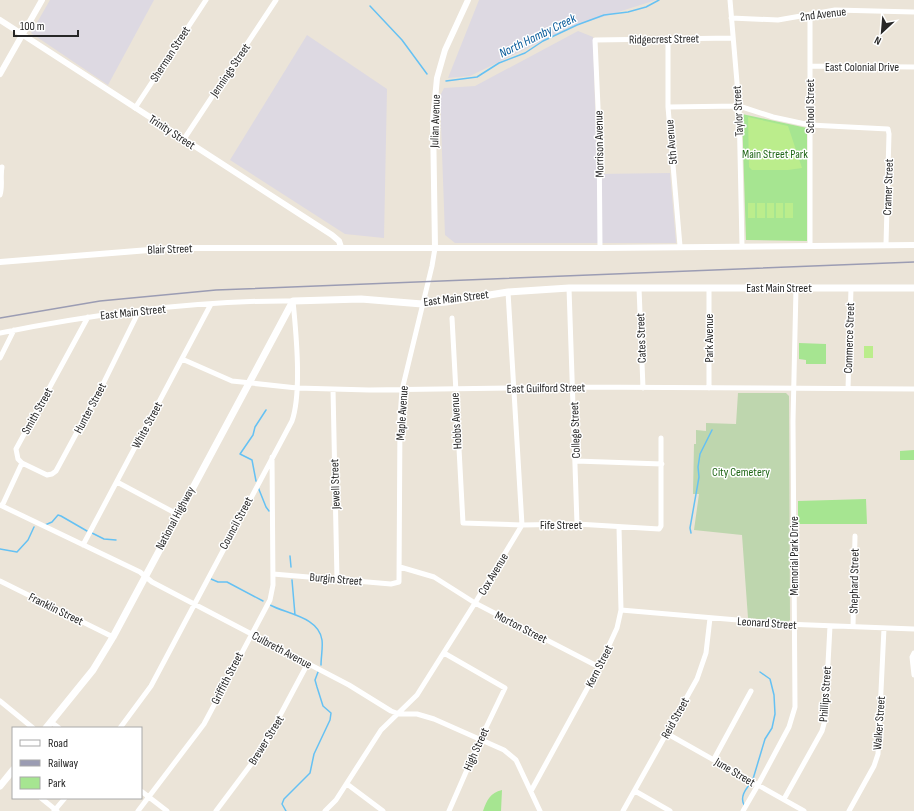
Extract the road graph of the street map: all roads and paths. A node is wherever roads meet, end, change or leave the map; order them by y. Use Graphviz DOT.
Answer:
graph roads {
  1 [pos="42,0"];
  2 [pos="206,0"];
  3 [pos="276,0"];
  4 [pos="468,0"];
  5 [pos="730,0"];
  6 [pos="914,12"];
  7 [pos="810,14"];
  8 [pos="731,18"];
  9 [pos="0,20"];
  10 [pos="23,34"];
  11 [pos="668,38"];
  12 [pos="733,38"];
  13 [pos="596,40"];
  14 [pos="810,66"];
  15 [pos="914,67"];
  16 [pos="0,74"];
  17 [pos="739,106"];
  18 [pos="668,107"];
  19 [pos="135,108"];
  20 [pos="810,125"];
  21 [pos="184,139"];
  22 [pos="2,167"];
  23 [pos="0,195"];
  24 [pos="886,244"];
  25 [pos="914,245"];
  26 [pos="680,246"];
  27 [pos="742,246"];
  28 [pos="810,246"];
  29 [pos="341,247"];
  30 [pos="435,248"];
  31 [pos="600,248"];
  32 [pos="0,262"];
  33 [pos="570,288"];
  34 [pos="639,288"];
  35 [pos="709,288"];
  36 [pos="796,288"];
  37 [pos="851,288"];
  38 [pos="914,288"];
  39 [pos="508,292"];
  40 [pos="293,301"];
  41 [pos="210,304"];
  42 [pos="422,304"];
  43 [pos="140,311"];
  44 [pos="88,317"];
  45 [pos="452,318"];
  46 [pos="14,330"];
  47 [pos="0,333"];
  48 [pos="0,358"];
  49 [pos="182,359"];
  50 [pos="247,384"];
  51 [pos="574,387"];
  52 [pos="297,388"];
  53 [pos="514,388"];
  54 [pos="643,388"];
  55 [pos="709,388"];
  56 [pos="794,388"];
  57 [pos="332,389"];
  58 [pos="848,389"];
  59 [pos="914,389"];
  60 [pos="402,390"];
  61 [pos="455,390"];
  62 [pos="661,438"];
  63 [pos="272,457"];
  64 [pos="576,461"];
  65 [pos="22,463"];
  66 [pos="662,464"];
  67 [pos="117,482"];
  68 [pos="1,505"];
  69 [pos="177,514"];
  70 [pos="462,523"];
  71 [pos="577,524"];
  72 [pos="522,525"];
  73 [pos="619,527"];
  74 [pos="855,536"];
  75 [pos="83,545"];
  76 [pos="400,567"];
  77 [pos="273,574"];
  78 [pos="145,576"];
  79 [pos="337,580"];
  80 [pos="0,581"];
  81 [pos="399,582"];
  82 [pos="194,603"];
  83 [pos="475,603"];
  84 [pos="621,610"];
  85 [pos="710,618"];
  86 [pos="794,625"];
  87 [pos="830,626"];
  88 [pos="854,627"];
  89 [pos="884,628"];
  90 [pos="914,629"];
  91 [pos="251,633"];
  92 [pos="112,637"];
  93 [pos="444,653"];
  94 [pos="914,653"];
  95 [pos="308,663"];
  96 [pos="599,666"];
  97 [pos="914,675"];
  98 [pos="751,691"];
  99 [pos="0,701"];
  100 [pos="399,714"];
  101 [pos="49,725"];
  102 [pos="32,727"];
  103 [pos="121,727"];
  104 [pos="666,733"];
  105 [pos="480,740"];
  106 [pos="714,759"];
  107 [pos="12,773"];
  108 [pos="347,784"];
  109 [pos="0,786"];
  110 [pos="758,786"];
  111 [pos="530,791"];
  112 [pos="635,791"];
  113 [pos="142,792"];
  114 [pos="148,797"];
  115 [pos="42,799"];
  116 [pos="64,799"];
  117 [pos="784,799"];
  118 [pos="56,811"];
  119 [pos="138,811"];
  120 [pos="166,811"];
  121 [pos="216,811"];
  122 [pos="325,811"];
  123 [pos="383,811"];
  124 [pos="450,811"];
  125 [pos="540,811"];
  126 [pos="624,811"];
  127 [pos="670,811"];
  128 [pos="743,811"];
  129 [pos="804,811"];
  130 [pos="849,811"];
  1 -- 10 [label="street"];
  2 -- 19 [label="street, Sherman Street"];
  3 -- 21 [label="street, Jennings Street"];
  4 -- 30 [label="street, Julian Avenue"];
  5 -- 8 [label="street, Taylor Street"];
  6 -- 7 [label="street, 2nd Avenue"];
  7 -- 8 [label="street, 2nd Avenue"];
  7 -- 14 [label="street, School Street"];
  8 -- 12 [label="street, Taylor Street"];
  9 -- 10 [label="street, Trinity Street"];
  10 -- 16 [label="street"];
  10 -- 19 [label="street, Trinity Street"];
  11 -- 12 [label="street, Ridgecrest Street"];
  11 -- 13 [label="street, Ridgecrest Street"];
  11 -- 18 [label="street, 5th Avenue"];
  12 -- 17 [label="street, Taylor Street"];
  13 -- 31 [label="street, Morrison Avenue"];
  14 -- 15 [label="street, East Colonial Drive"];
  14 -- 20 [label="street, School Street"];
  17 -- 18 [label="street"];
  17 -- 20 [label="street"];
  17 -- 27 [label="street, Taylor Street"];
  18 -- 26 [label="street, 5th Avenue"];
  19 -- 21 [label="street, Trinity Street"];
  20 -- 24 [label="street, Cramer Street"];
  20 -- 28 [label="street, School Street"];
  21 -- 29 [label="street, Trinity Street"];
  22 -- 23 [label="street"];
  24 -- 25 [label="street"];
  24 -- 28 [label="street"];
  26 -- 27 [label="street"];
  26 -- 31 [label="street"];
  27 -- 28 [label="street"];
  29 -- 30 [label="street"];
  29 -- 32 [label="street, Blair Street"];
  30 -- 31 [label="street"];
  30 -- 42 [label="street, Maple Avenue"];
  33 -- 34 [label="main road, East Main Street"];
  33 -- 39 [label="main road, East Main Street"];
  33 -- 51 [label="street, College Street"];
  34 -- 35 [label="main road, East Main Street"];
  34 -- 54 [label="street, Cates Street"];
  35 -- 36 [label="main road, East Main Street"];
  35 -- 55 [label="street, Park Avenue"];
  36 -- 37 [label="main road, East Main Street"];
  36 -- 56 [label="street, Memorial Park Drive"];
  37 -- 38 [label="main road, East Main Street"];
  37 -- 58 [label="street, Commerce Street"];
  39 -- 42 [label="main road, East Main Street"];
  39 -- 53 [label="street"];
  40 -- 41 [label="street, East Main Street"];
  40 -- 42 [label="main road, East Main Street"];
  40 -- 50 [label="main road, National Highway"];
  40 -- 52 [label="street, Council Street"];
  41 -- 43 [label="street, East Main Street"];
  41 -- 49 [label="street, White Street"];
  42 -- 60 [label="street, Maple Avenue"];
  43 -- 44 [label="street, East Main Street"];
  43 -- 65 [label="street, Hunter Street"];
  44 -- 46 [label="street, East Main Street"];
  44 -- 65 [label="street, Smith Street"];
  45 -- 61 [label="street, Hobbs Avenue"];
  46 -- 47 [label="street, East Main Street"];
  46 -- 48 [label="street"];
  49 -- 50 [label="street, East Guilford Street"];
  49 -- 67 [label="street, White Street"];
  50 -- 52 [label="street, East Guilford Street"];
  50 -- 69 [label="main road, National Highway"];
  51 -- 53 [label="street, East Guilford Street"];
  51 -- 54 [label="street, East Guilford Street"];
  51 -- 64 [label="street, College Street"];
  52 -- 57 [label="street, East Guilford Street"];
  52 -- 63 [label="street, Council Street"];
  53 -- 61 [label="street, East Guilford Street"];
  53 -- 72 [label="street"];
  54 -- 55 [label="street, East Guilford Street"];
  55 -- 56 [label="street, East Guilford Street"];
  56 -- 58 [label="street, East Guilford Street"];
  56 -- 86 [label="street, Memorial Park Drive"];
  57 -- 60 [label="street, East Guilford Street"];
  57 -- 79 [label="street, Jewell Street"];
  58 -- 59 [label="street, East Guilford Street"];
  60 -- 61 [label="street, East Guilford Street"];
  60 -- 76 [label="street, Maple Avenue"];
  61 -- 70 [label="street, Hobbs Avenue"];
  62 -- 66 [label="street"];
  63 -- 77 [label="street, Griffith Street"];
  63 -- 82 [label="street, Council Street"];
  64 -- 66 [label="street"];
  64 -- 71 [label="street, College Street"];
  65 -- 68 [label="street"];
  66 -- 73 [label="street, Fife Street"];
  67 -- 69 [label="street"];
  67 -- 75 [label="street, White Street"];
  68 -- 75 [label="street, Culbreth Avenue"];
  69 -- 78 [label="main road, National Highway"];
  70 -- 72 [label="street, Fife Street"];
  71 -- 72 [label="street, Fife Street"];
  71 -- 73 [label="street, Fife Street"];
  72 -- 83 [label="street, Cox Avenue"];
  73 -- 84 [label="street, Kern Street"];
  74 -- 88 [label="street, Shephard Street"];
  75 -- 78 [label="street, Culbreth Avenue"];
  76 -- 81 [label="street, Maple Avenue"];
  76 -- 83 [label="street, Morton Street"];
  77 -- 79 [label="street, Burgin Street"];
  77 -- 91 [label="street, Griffith Street"];
  78 -- 82 [label="street, Culbreth Avenue"];
  78 -- 92 [label="main road, National Highway"];
  79 -- 81 [label="street, Burgin Street"];
  80 -- 92 [label="street, Franklin Street"];
  82 -- 91 [label="street, Culbreth Avenue"];
  82 -- 103 [label="street, Council Street"];
  83 -- 93 [label="street, Cox Avenue"];
  83 -- 96 [label="street, Morton Street"];
  84 -- 85 [label="street, Leonard Street"];
  84 -- 96 [label="street, Kern Street"];
  85 -- 86 [label="street, Leonard Street"];
  85 -- 104 [label="street, Reid Street"];
  86 -- 87 [label="street, Leonard Street"];
  86 -- 110 [label="street, Memorial Park Drive"];
  87 -- 88 [label="street, Leonard Street"];
  87 -- 117 [label="street, Phillips Street"];
  88 -- 89 [label="street, Leonard Street"];
  89 -- 90 [label="street, Leonard Street"];
  89 -- 130 [label="street, Walker Street"];
  91 -- 95 [label="street, Culbreth Avenue"];
  91 -- 114 [label="street, Griffith Street"];
  92 -- 101 [label="main road, National Highway"];
  93 -- 100 [label="street, Cox Avenue"];
  93 -- 105 [label="street, High Street"];
  94 -- 97 [label="street"];
  95 -- 100 [label="street, Culbreth Avenue"];
  95 -- 121 [label="street, Brewer Street"];
  96 -- 111 [label="street, Kern Street"];
  98 -- 106 [label="street"];
  99 -- 102 [label="street"];
  100 -- 105 [label="street, Culbreth Avenue"];
  100 -- 108 [label="street, Cox Avenue"];
  104 -- 106 [label="street, June Street"];
  104 -- 112 [label="street, Reid Street"];
  105 -- 111 [label="street, Culbreth Avenue"];
  105 -- 124 [label="street, High Street"];
  106 -- 110 [label="street, June Street"];
  107 -- 109 [label="main road"];
  108 -- 122 [label="street, Cox Avenue"];
  108 -- 123 [label="street"];
  110 -- 117 [label="street, June Street"];
  110 -- 128 [label="street, Memorial Park Drive"];
  111 -- 125 [label="street, Culbreth Avenue"];
  112 -- 126 [label="street, Reid Street"];
  112 -- 127 [label="street"];
  113 -- 114 [label="street"];
  114 -- 119 [label="street, Griffith Street"];
  114 -- 120 [label="street"];
  115 -- 118 [label="street"];
  116 -- 118 [label="street"];
  117 -- 129 [label="street, June Street"];
}
